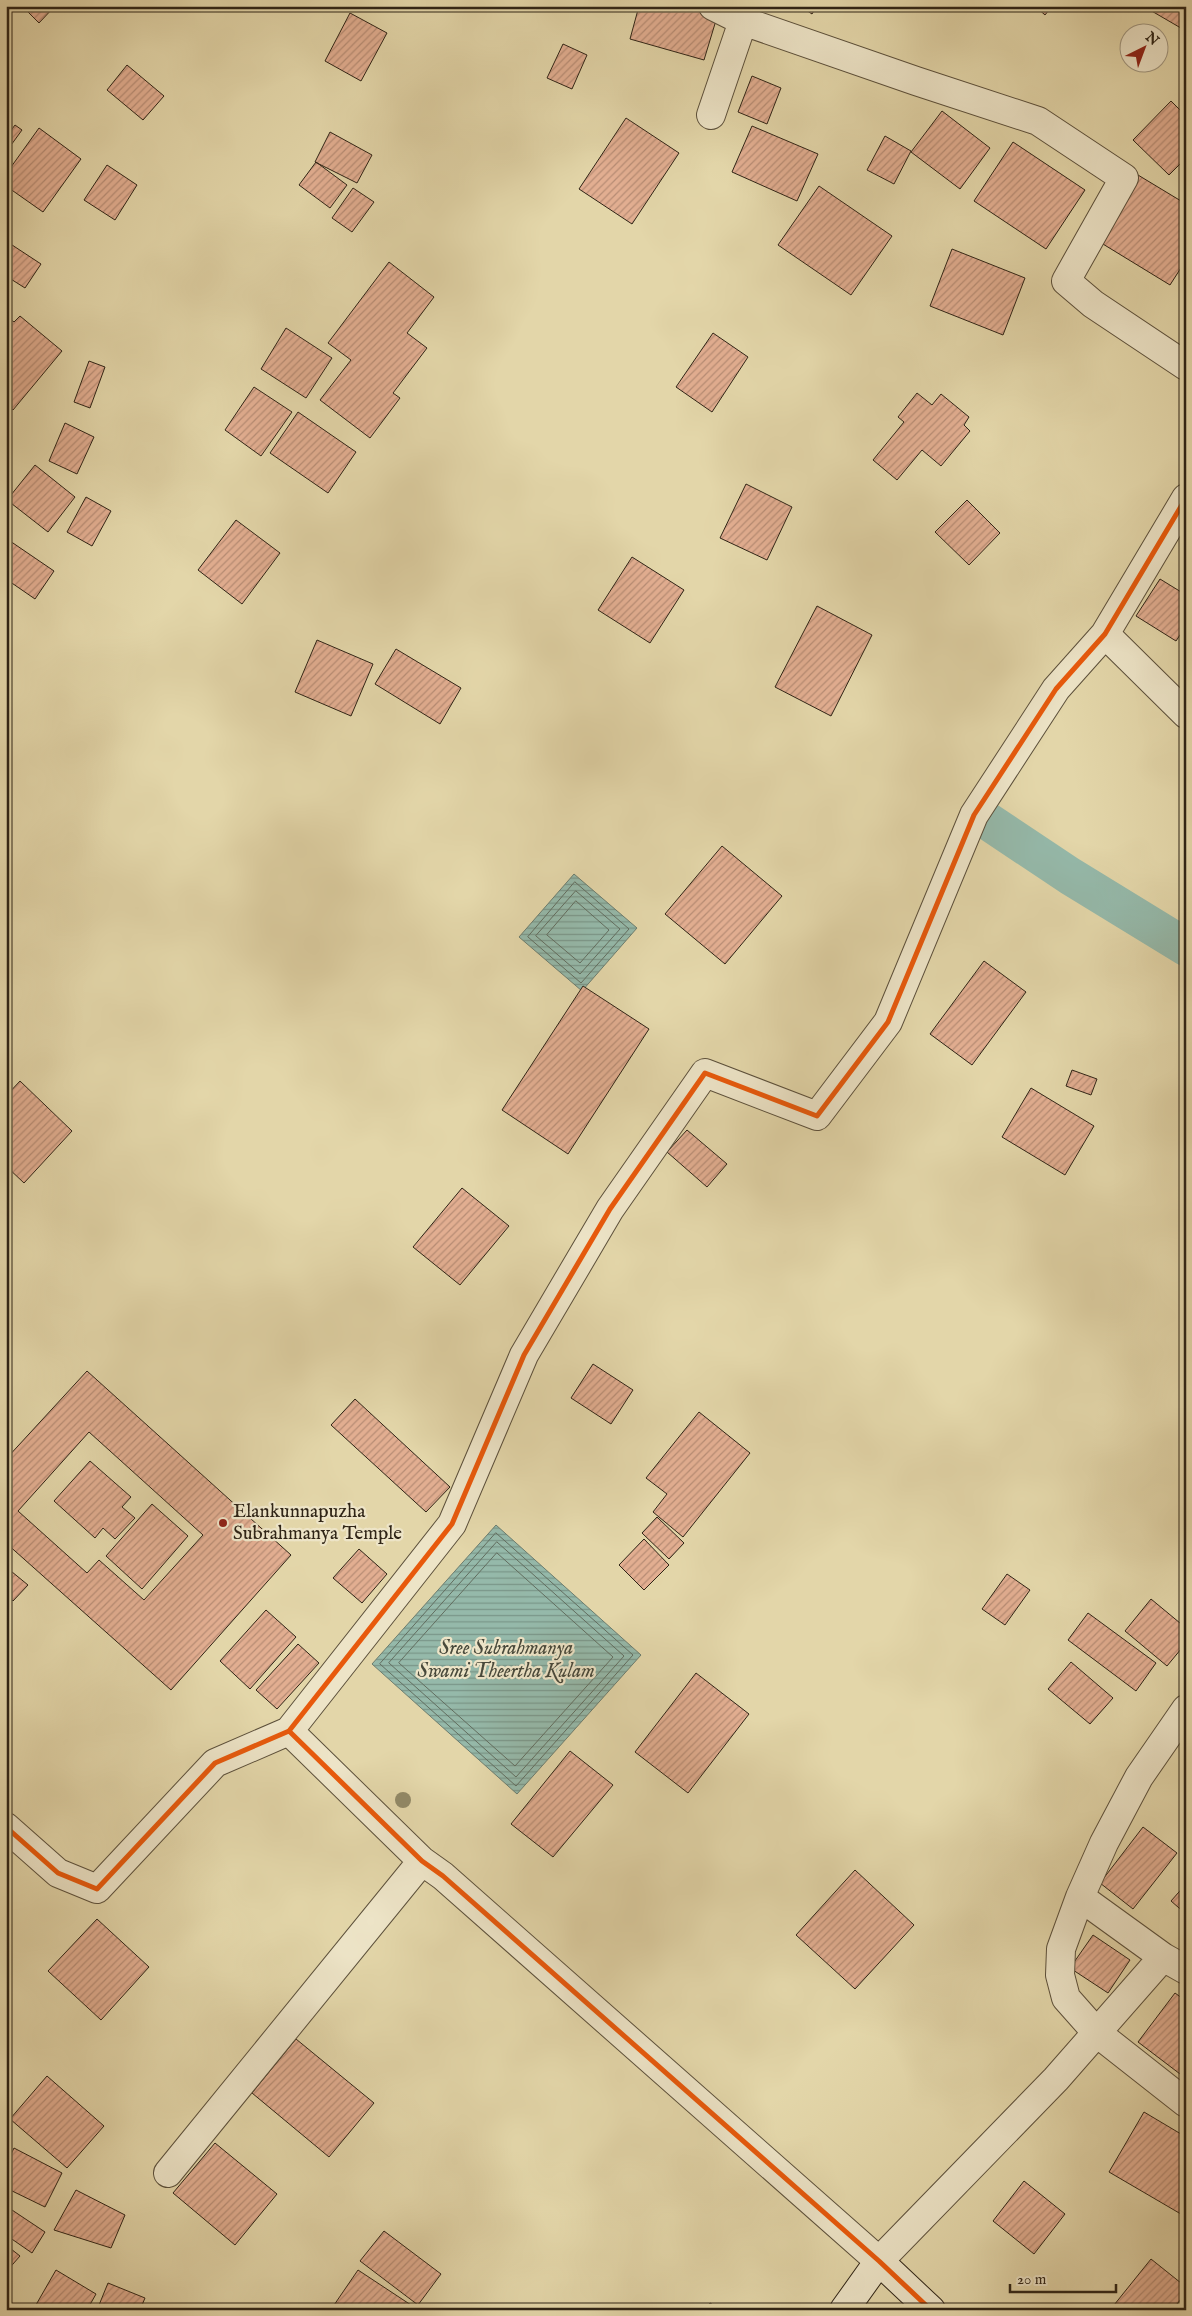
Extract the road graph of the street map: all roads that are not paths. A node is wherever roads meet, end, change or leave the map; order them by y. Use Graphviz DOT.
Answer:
graph roads {
  1 [pos="713,6"];
  2 [pos="743,21"];
  3 [pos="711,115"];
  4 [pos="1186,366"];
  5 [pos="1186,498"];
  6 [pos="1105,634"];
  7 [pos="1186,714"];
  8 [pos="1186,1708"];
  9 [pos="289,1731"];
  10 [pos="6,1827"];
  11 [pos="422,1861"];
  12 [pos="1080,1897"];
  13 [pos="1174,1963"];
  14 [pos="1097,2033"];
  15 [pos="1186,2103"];
  16 [pos="168,2173"];
  17 [pos="879,2261"];
  18 [pos="844,2310"];
  19 [pos="931,2310"];
  1 -- 2 [label="street"];
  2 -- 3 [label="street"];
  2 -- 4 [label="street"];
  5 -- 6 [label="street"];
  6 -- 7 [label="street"];
  6 -- 9 [label="street"];
  8 -- 12 [label="street"];
  9 -- 10 [label="street"];
  9 -- 11 [label="street"];
  11 -- 16 [label="street"];
  11 -- 17 [label="street"];
  12 -- 13 [label="street"];
  12 -- 14 [label="street"];
  13 -- 14 [label="street"];
  14 -- 15 [label="street"];
  14 -- 17 [label="street"];
  17 -- 18 [label="street"];
  17 -- 19 [label="street"];
}
